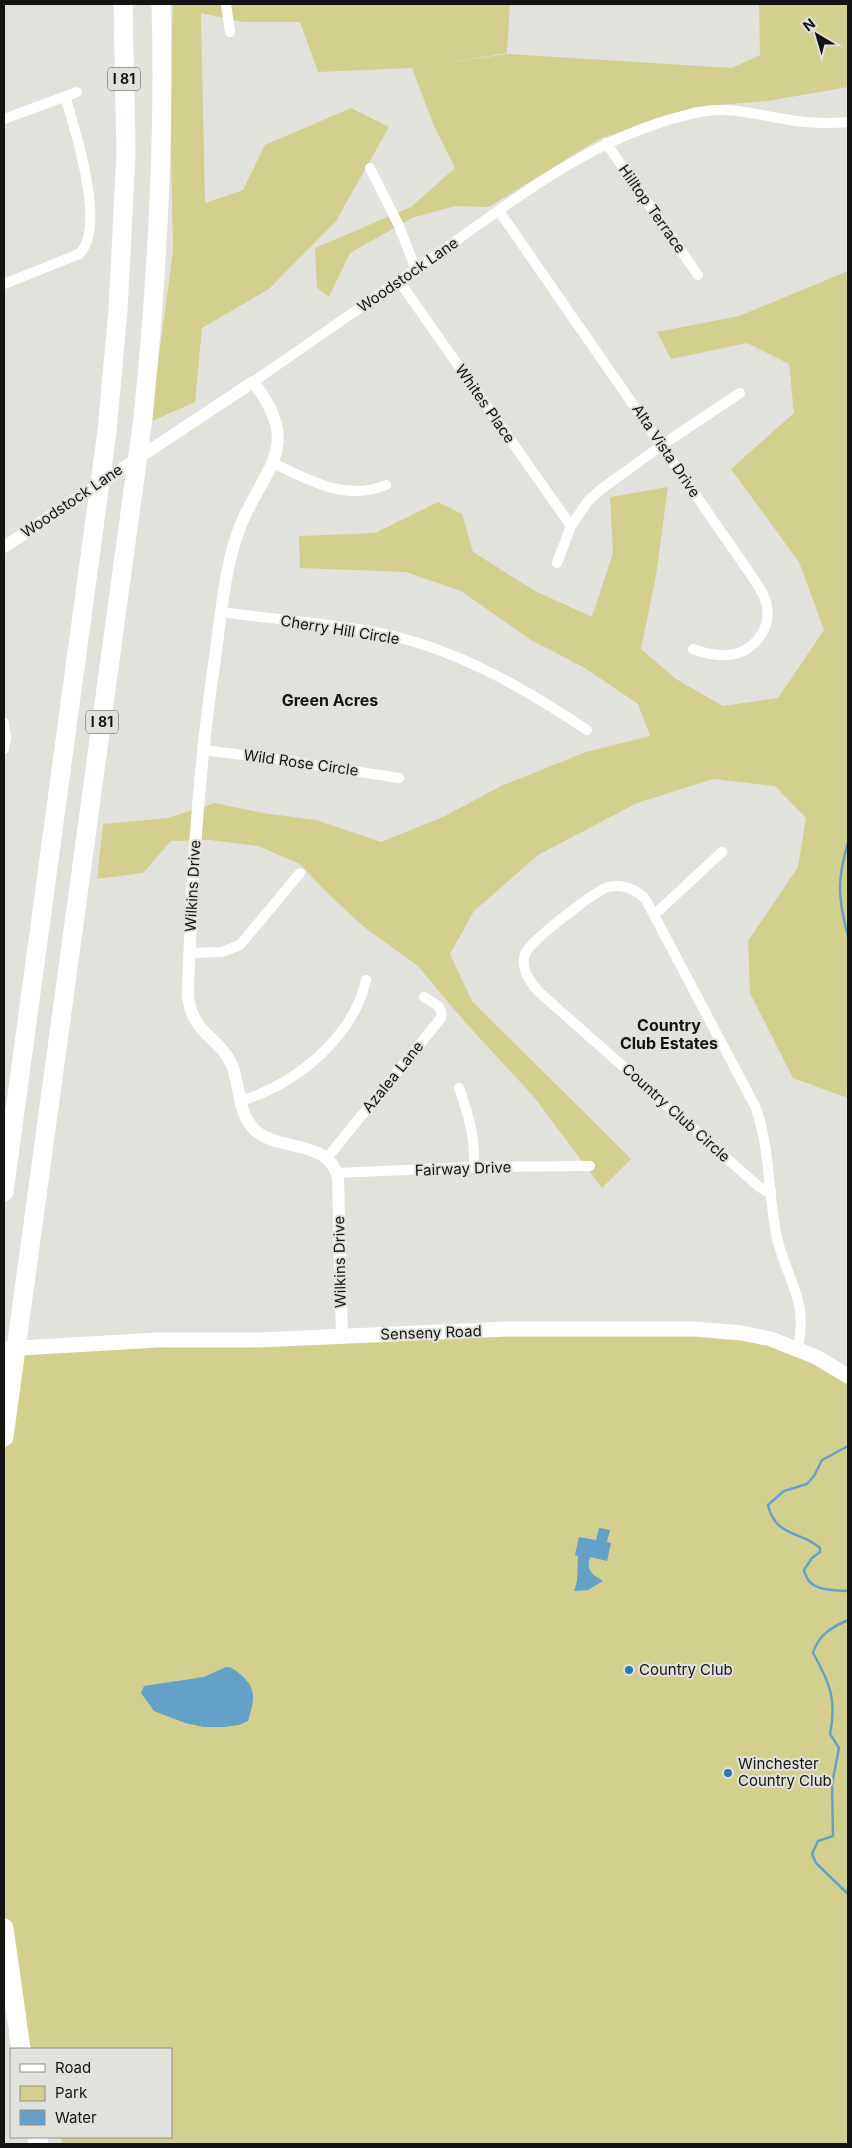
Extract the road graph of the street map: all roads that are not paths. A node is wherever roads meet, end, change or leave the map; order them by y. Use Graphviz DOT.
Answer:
graph roads {
  1 [pos="123,4"];
  2 [pos="161,4"];
  3 [pos="226,4"];
  4 [pos="230,32"];
  5 [pos="76,92"];
  6 [pos="65,96"];
  7 [pos="4,119"];
  8 [pos="848,122"];
  9 [pos="606,143"];
  10 [pos="370,168"];
  11 [pos="499,211"];
  12 [pos="416,270"];
  13 [pos="698,275"];
  14 [pos="399,281"];
  15 [pos="4,284"];
  16 [pos="253,382"];
  17 [pos="740,393"];
  18 [pos="662,445"];
  19 [pos="273,463"];
  20 [pos="386,485"];
  21 [pos="571,526"];
  22 [pos="4,547"];
  23 [pos="557,563"];
  24 [pos="221,612"];
  25 [pos="693,649"];
  26 [pos="4,723"];
  27 [pos="587,730"];
  28 [pos="4,749"];
  29 [pos="203,750"];
  30 [pos="399,778"];
  31 [pos="722,852"];
  32 [pos="300,873"];
  33 [pos="655,914"];
  34 [pos="190,953"];
  35 [pos="366,980"];
  36 [pos="424,997"];
  37 [pos="459,1088"];
  38 [pos="240,1101"];
  39 [pos="327,1158"];
  40 [pos="590,1166"];
  41 [pos="474,1167"];
  42 [pos="337,1174"];
  43 [pos="771,1191"];
  44 [pos="4,1192"];
  45 [pos="342,1336"];
  46 [pos="4,1348"];
  47 [pos="798,1348"];
  48 [pos="848,1376"];
  49 [pos="4,1437"];
  50 [pos="4,1928"];
  51 [pos="21,2048"];
  1 -- 44 [label="highway, I 81"];
  2 -- 49 [label="highway, I 81"];
  3 -- 4 [label="street"];
  5 -- 6 [label="street"];
  6 -- 7 [label="street"];
  6 -- 15 [label="street"];
  8 -- 9 [label="street, Woodstock Lane"];
  9 -- 11 [label="street, Woodstock Lane"];
  9 -- 13 [label="street, Hilltop Terrace"];
  10 -- 12 [label="street"];
  11 -- 12 [label="street, Woodstock Lane"];
  11 -- 18 [label="street, Alta Vista Drive"];
  12 -- 14 [label="street, Woodstock Lane"];
  14 -- 16 [label="street, Woodstock Lane"];
  14 -- 21 [label="street, Whites Place"];
  16 -- 19 [label="street, Wilkins Drive"];
  16 -- 22 [label="street, Woodstock Lane"];
  17 -- 18 [label="street"];
  18 -- 21 [label="street"];
  18 -- 25 [label="street, Alta Vista Drive"];
  19 -- 20 [label="street"];
  19 -- 24 [label="street, Wilkins Drive"];
  21 -- 23 [label="street"];
  24 -- 27 [label="street, Cherry Hill Circle"];
  24 -- 29 [label="street, Wilkins Drive"];
  26 -- 28 [label="street"];
  29 -- 30 [label="street, Wild Rose Circle"];
  29 -- 34 [label="street, Wilkins Drive"];
  31 -- 33 [label="street"];
  32 -- 34 [label="street"];
  33 -- 43 [label="street, Country Club Circle"];
  33 -- 43 [label="street, Country Club Circle"];
  34 -- 38 [label="street, Wilkins Drive"];
  35 -- 38 [label="street"];
  36 -- 39 [label="street, Azalea Lane"];
  37 -- 41 [label="street"];
  38 -- 39 [label="street, Wilkins Drive"];
  39 -- 42 [label="street"];
  40 -- 41 [label="street, Fairway Drive"];
  41 -- 42 [label="street, Fairway Drive"];
  42 -- 45 [label="street, Wilkins Drive"];
  43 -- 47 [label="street, Country Club Circle"];
  45 -- 46 [label="main road, Senseny Road"];
  45 -- 47 [label="main road, Senseny Road"];
  47 -- 48 [label="main road, Senseny Road"];
  50 -- 51 [label="highway"];
}
